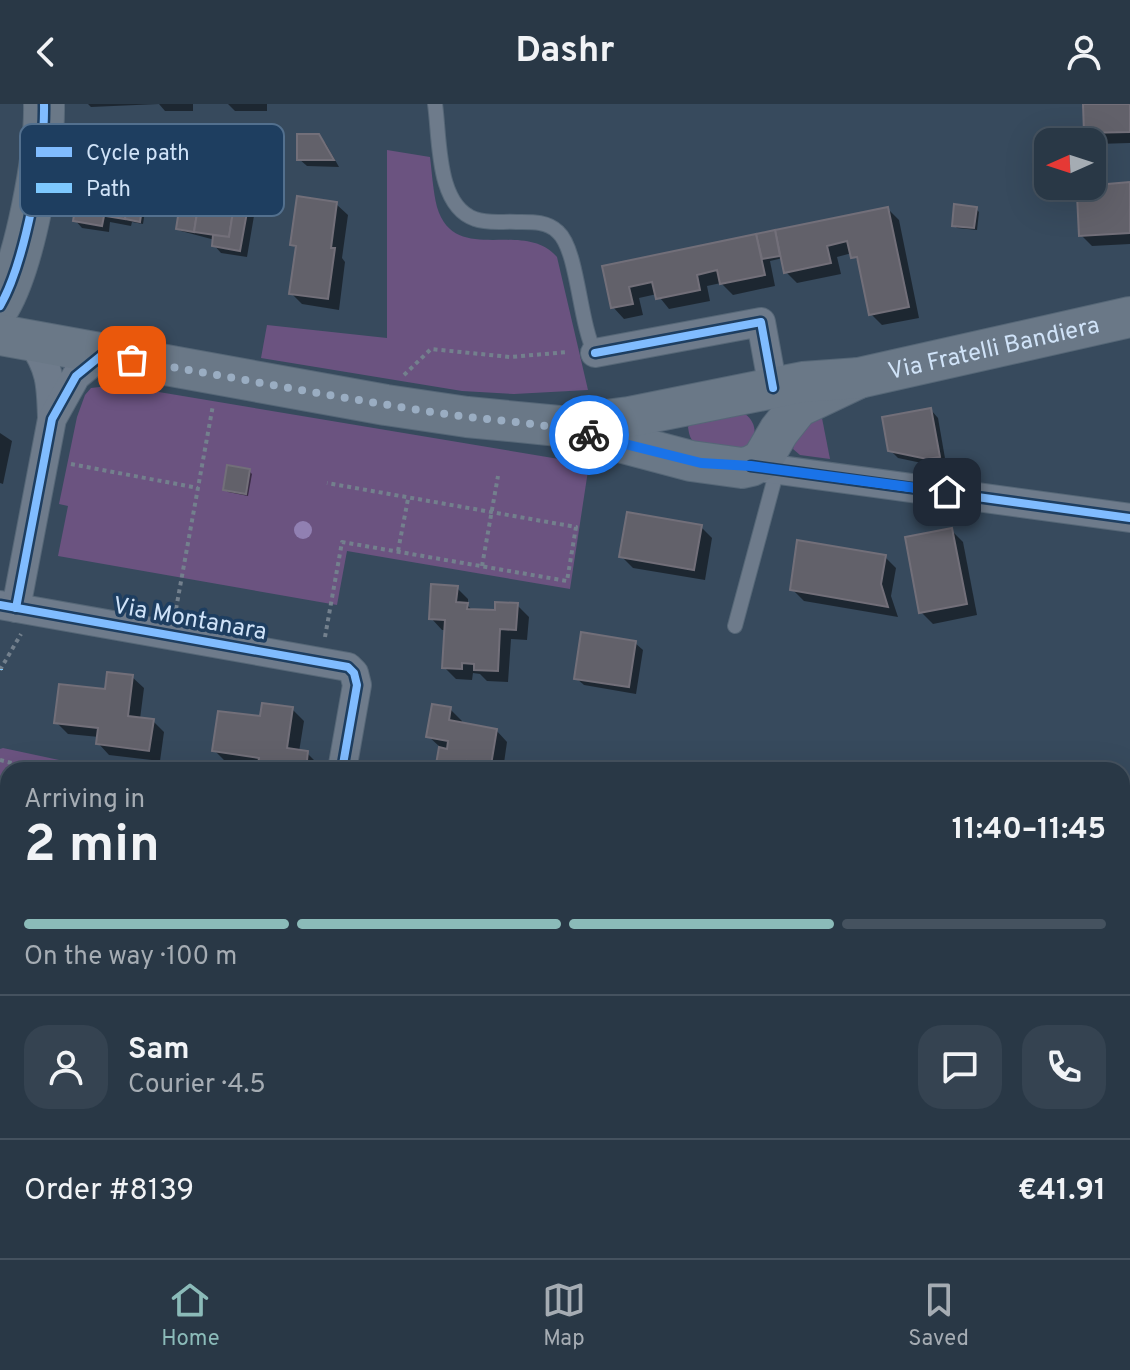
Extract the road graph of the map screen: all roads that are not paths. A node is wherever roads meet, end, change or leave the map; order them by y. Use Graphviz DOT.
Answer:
graph roads {
  1 [pos="435,104"];
  2 [pos="44,117"];
  3 [pos="130,124"];
  4 [pos="28,216"];
  5 [pos="27,223"];
  6 [pos="0,306"];
  7 [pos="1130,317"];
  8 [pos="16,338"];
  9 [pos="584,353"];
  10 [pos="103,354"];
  11 [pos="859,378"];
  12 [pos="764,390"];
  13 [pos="680,407"];
  14 [pos="52,419"];
  15 [pos="559,426"];
  16 [pos="682,459"];
  17 [pos="767,459"];
  18 [pos="1130,518"];
  19 [pos="19,608"];
  20 [pos="735,626"];
  21 [pos="343,762"];
  1 -- 9 [label="lane"];
  2 -- 3 [label="lane"];
  4 -- 5 [label="main road"];
  5 -- 6 [label="main road"];
  5 -- 8 [label="main road"];
  7 -- 11 [label="main road, Via Fratelli Bandiera"];
  8 -- 10 [label="main road, Via Fratelli Bandiera"];
  8 -- 14 [label="street"];
  9 -- 12 [label="street"];
  10 -- 14 [label="street"];
  10 -- 15 [label="main road, Via Fratelli Bandiera"];
  11 -- 12 [label="main road, Via Fratelli Bandiera"];
  11 -- 17 [label="main road, Via Fratelli Bandiera"];
  12 -- 13 [label="main road, Via Fratelli Bandiera"];
  12 -- 17 [label="main road"];
  13 -- 15 [label="main road, Via Fratelli Bandiera"];
  13 -- 16 [label="main road"];
  14 -- 19 [label="street"];
  15 -- 16 [label="main road, Via Fratelli Bandiera"];
  16 -- 17 [label="main road, Via Fratelli Bandiera"];
  17 -- 18 [label="street"];
  17 -- 20 [label="lane"];
  19 -- 21 [label="street, Via Montanara"];
}
